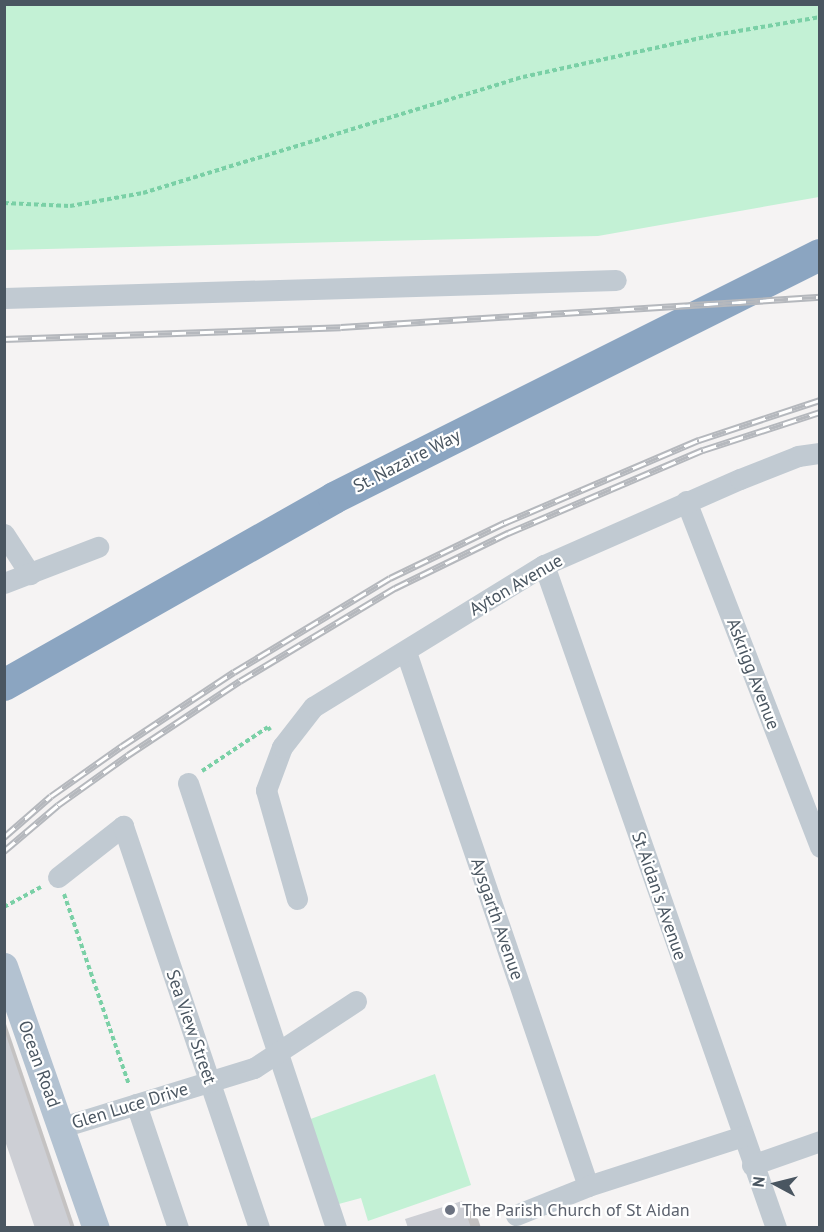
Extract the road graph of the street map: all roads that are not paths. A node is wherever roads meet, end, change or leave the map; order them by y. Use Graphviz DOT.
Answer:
graph roads {
  1 [pos="819,255"];
  2 [pos="616,280"];
  3 [pos="4,298"];
  4 [pos="819,453"];
  5 [pos="686,501"];
  6 [pos="4,534"];
  7 [pos="98,547"];
  8 [pos="544,565"];
  9 [pos="30,574"];
  10 [pos="4,583"];
  11 [pos="406,652"];
  12 [pos="4,685"];
  13 [pos="188,783"];
  14 [pos="819,847"];
  15 [pos="58,877"];
  16 [pos="297,898"];
  17 [pos="4,966"];
  18 [pos="356,1001"];
  19 [pos="275,1053"];
  20 [pos="209,1081"];
  21 [pos="136,1104"];
  22 [pos="62,1127"];
  23 [pos="743,1136"];
  24 [pos="819,1142"];
  25 [pos="752,1165"];
  26 [pos="588,1186"];
  27 [pos="516,1215"];
  28 [pos="96,1227"];
  29 [pos="178,1227"];
  30 [pos="259,1227"];
  31 [pos="336,1227"];
  32 [pos="776,1227"];
  1 -- 12 [label="highway, St. Nazaire Way"];
  2 -- 3 [label="street"];
  4 -- 5 [label="street, Ayton Avenue"];
  5 -- 8 [label="street, Ayton Avenue"];
  5 -- 14 [label="street, Askrigg Avenue"];
  6 -- 9 [label="street"];
  7 -- 9 [label="street"];
  8 -- 11 [label="street, Ayton Avenue"];
  8 -- 23 [label="street, St Aidan's Avenue"];
  9 -- 10 [label="street"];
  11 -- 16 [label="street, Ayton Avenue"];
  11 -- 26 [label="street, Aysgarth Avenue"];
  13 -- 19 [label="street"];
  15 -- 20 [label="street, Sea View Street"];
  17 -- 22 [label="main road, Ocean Road"];
  18 -- 19 [label="street, Glen Luce Drive"];
  19 -- 20 [label="street, Glen Luce Drive"];
  19 -- 31 [label="street"];
  20 -- 21 [label="street, Glen Luce Drive"];
  20 -- 30 [label="street, Sea View Street"];
  21 -- 22 [label="street, Glen Luce Drive"];
  21 -- 29 [label="street"];
  22 -- 28 [label="main road, Ocean Road"];
  23 -- 25 [label="street, St Aidan's Avenue"];
  23 -- 26 [label="street"];
  24 -- 25 [label="street"];
  25 -- 32 [label="street, St Aidan's Avenue"];
  26 -- 27 [label="street"];
}
